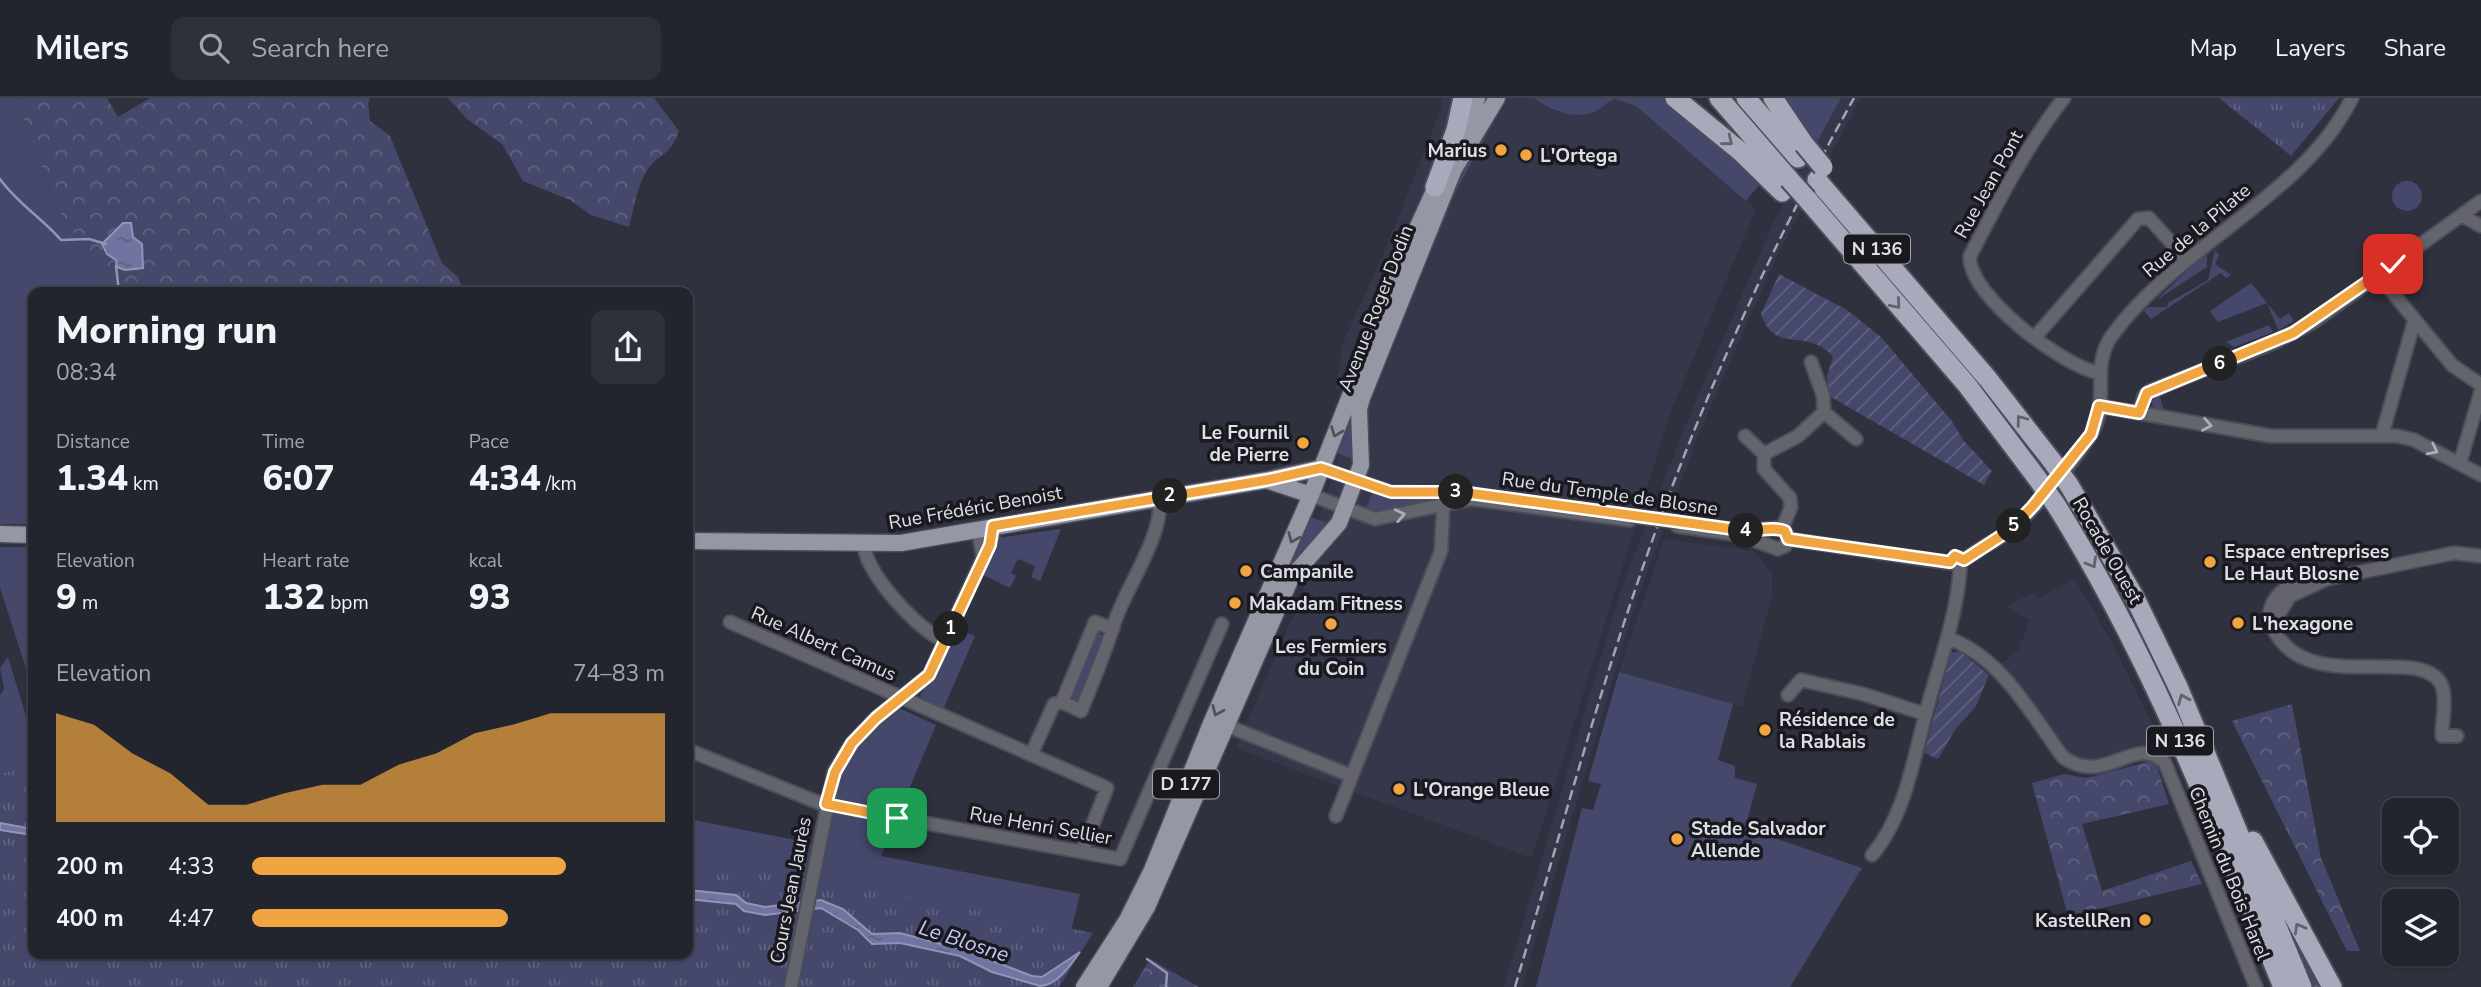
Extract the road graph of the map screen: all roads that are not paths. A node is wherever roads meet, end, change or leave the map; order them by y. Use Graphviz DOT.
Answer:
graph roads {
  1 [pos="1463,98"];
  2 [pos="1477,98"];
  3 [pos="1497,98"];
  4 [pos="1675,98"];
  5 [pos="1719,98"];
  6 [pos="1746,98"];
  7 [pos="1773,98"];
  8 [pos="2064,98"];
  9 [pos="2352,98"];
  10 [pos="1801,151"];
  11 [pos="1786,186"];
  12 [pos="1435,187"];
  13 [pos="2481,201"];
  14 [pos="2463,216"];
  15 [pos="2481,226"];
  16 [pos="2186,259"];
  17 [pos="2378,275"];
  18 [pos="2414,322"];
  19 [pos="2035,337"];
  20 [pos="1811,362"];
  21 [pos="2099,373"];
  22 [pos="2481,385"];
  23 [pos="2481,391"];
  24 [pos="2099,406"];
  25 [pos="1824,412"];
  26 [pos="2139,413"];
  27 [pos="2382,435"];
  28 [pos="1745,436"];
  29 [pos="1856,439"];
  30 [pos="1764,454"];
  31 [pos="2460,463"];
  32 [pos="1321,468"];
  33 [pos="2481,475"];
  34 [pos="1267,480"];
  35 [pos="1357,480"];
  36 [pos="1444,491"];
  37 [pos="1311,495"];
  38 [pos="1159,498"];
  39 [pos="1441,507"];
  40 [pos="1345,508"];
  41 [pos="1630,518"];
  42 [pos="986,527"];
  43 [pos="0,534"];
  44 [pos="28,535"];
  45 [pos="1778,535"];
  46 [pos="693,541"];
  47 [pos="864,543"];
  48 [pos="2481,556"];
  49 [pos="1958,564"];
  50 [pos="730,622"];
  51 [pos="1222,624"];
  52 [pos="1113,629"];
  53 [pos="937,637"];
  54 [pos="1947,638"];
  55 [pos="1788,695"];
  56 [pos="902,699"];
  57 [pos="1062,702"];
  58 [pos="1926,714"];
  59 [pos="1225,726"];
  60 [pos="2457,736"];
  61 [pos="693,752"];
  62 [pos="1031,755"];
  63 [pos="2210,762"];
  64 [pos="1352,776"];
  65 [pos="826,804"];
  66 [pos="1336,816"];
  67 [pos="1082,852"];
  68 [pos="1872,855"];
  69 [pos="1090,985"];
  70 [pos="791,987"];
  71 [pos="2256,987"];
  72 [pos="2283,987"];
  73 [pos="2302,987"];
  74 [pos="2332,987"];
  1 -- 12 [label="highway"];
  2 -- 12 [label="main road, Avenue Roger Dodin / D 177"];
  3 -- 35 [label="main road, Avenue Roger Dodin / D 177"];
  4 -- 11 [label="highway, one-way"];
  5 -- 11 [label="highway, Rocade Ouest / N 136"];
  6 -- 10 [label="highway, Rocade Ouest / N 136"];
  7 -- 10 [label="highway"];
  8 -- 19 [label="street, Rue Jean Pont"];
  9 -- 16 [label="street, Rue de la Pilate"];
  63 -- 10 [label="highway, Rocade Ouest / N 136, one-way, bridge"];
  11 -- 72 [label="highway, Rocade Ouest / N 136, one-way, bridge"];
  12 -- 32 [label="main road, Avenue Roger Dodin / D 177, one-way"];
  13 -- 14 [label="street"];
  14 -- 15 [label="street"];
  14 -- 17 [label="street"];
  16 -- 19 [label="street"];
  16 -- 21 [label="street, Rue de la Pilate"];
  17 -- 18 [label="street"];
  17 -- 26 [label="street"];
  18 -- 22 [label="street"];
  18 -- 27 [label="street"];
  19 -- 21 [label="street, Rue Jean Pont"];
  20 -- 25 [label="street"];
  21 -- 24 [label="street, Rue de la Pilate"];
  23 -- 31 [label="street"];
  24 -- 26 [label="street"];
  24 -- 49 [label="street"];
  25 -- 29 [label="street"];
  25 -- 30 [label="street"];
  26 -- 27 [label="street, one-way"];
  27 -- 31 [label="street, one-way"];
  28 -- 30 [label="street"];
  30 -- 45 [label="street"];
  31 -- 33 [label="street"];
  32 -- 34 [label="main road, Rue Frédéric Benoist"];
  32 -- 35 [label="street, Rue du Temple de Blosne"];
  32 -- 37 [label="main road, Avenue Roger Dodin / D 177"];
  34 -- 37 [label="main road, Rue Frédéric Benoist"];
  34 -- 38 [label="main road, Rue Frédéric Benoist"];
  35 -- 36 [label="street, Rue du Temple de Blosne"];
  35 -- 40 [label="main road, Avenue Roger Dodin / D 177"];
  36 -- 39 [label="street"];
  36 -- 41 [label="street, Rue du Temple de Blosne"];
  37 -- 40 [label="street, Rue du Temple de Blosne"];
  37 -- 69 [label="main road, Avenue Roger Dodin / D 177, one-way"];
  38 -- 42 [label="main road, Rue Frédéric Benoist"];
  38 -- 52 [label="street"];
  40 -- 39 [label="street, Rue du Temple de Blosne, one-way"];
  39 -- 41 [label="street, Rue du Temple de Blosne"];
  39 -- 64 [label="street"];
  40 -- 59 [label="main road, Avenue Roger Dodin / D 177"];
  41 -- 45 [label="street, Rue du Temple de Blosne, bridge"];
  42 -- 47 [label="main road, Rue Frédéric Benoist"];
  42 -- 56 [label="street, Cours Jean Jaurès"];
  43 -- 44 [label="main road"];
  45 -- 49 [label="street, Rue du Temple de Blosne"];
  46 -- 47 [label="main road, Rue Frédéric Benoist"];
  47 -- 53 [label="street"];
  48 -- 60 [label="street"];
  49 -- 54 [label="street"];
  50 -- 56 [label="street, Rue Albert Camus"];
  51 -- 67 [label="street, Rue Henri Sellier"];
  52 -- 57 [label="street"];
  52 -- 57 [label="street"];
  54 -- 58 [label="street"];
  54 -- 71 [label="street, Chemin du Bois Harel"];
  55 -- 58 [label="street"];
  56 -- 62 [label="street, Rue Albert Camus"];
  56 -- 65 [label="street, Cours Jean Jaurès"];
  57 -- 62 [label="street"];
  58 -- 68 [label="street"];
  59 -- 64 [label="street"];
  59 -- 69 [label="main road, Avenue Roger Dodin / D 177"];
  61 -- 65 [label="street, Rue Henri Sellier"];
  62 -- 67 [label="street, Rue Albert Camus"];
  63 -- 73 [label="highway, Rocade Ouest / N 136"];
  74 -- 63 [label="highway, one-way"];
  64 -- 66 [label="street"];
  65 -- 67 [label="street, Rue Henri Sellier"];
  65 -- 70 [label="street, Cours Jean Jaurès"];
}
